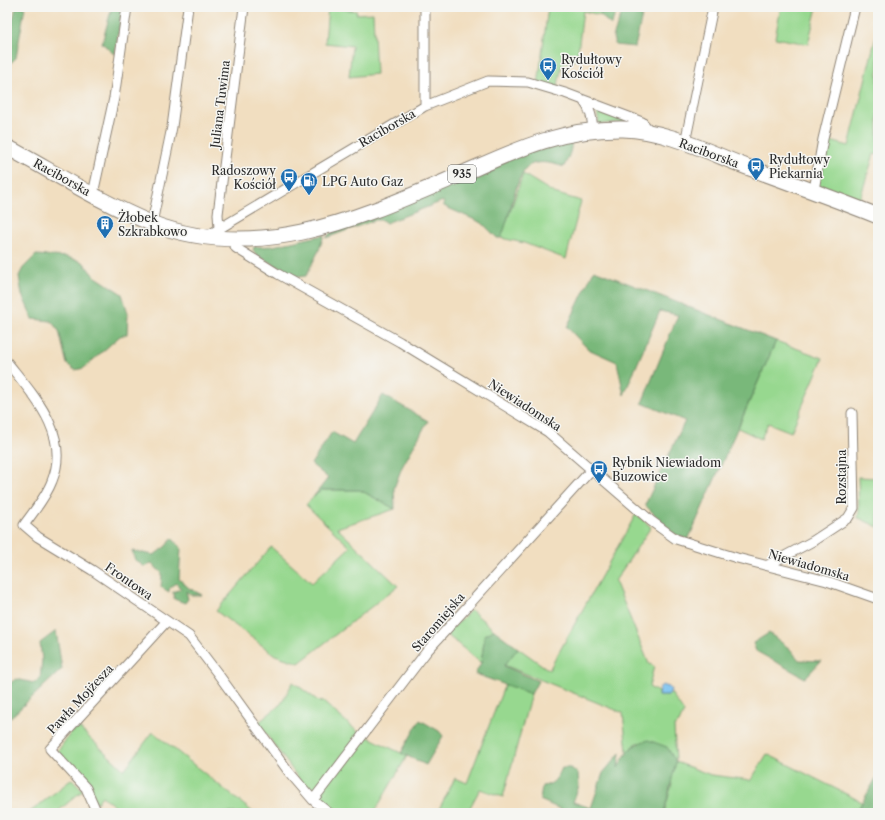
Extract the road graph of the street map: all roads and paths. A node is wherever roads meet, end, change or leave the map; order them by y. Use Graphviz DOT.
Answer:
graph roads {
  1 [pos="126,7"];
  2 [pos="188,7"];
  3 [pos="244,7"];
  4 [pos="425,7"];
  5 [pos="713,7"];
  6 [pos="855,7"];
  7 [pos="583,100"];
  8 [pos="425,106"];
  9 [pos="593,130"];
  10 [pos="652,133"];
  11 [pos="685,143"];
  12 [pos="7,147"];
  13 [pos="814,190"];
  14 [pos="93,194"];
  15 [pos="878,216"];
  16 [pos="152,223"];
  17 [pos="213,232"];
  18 [pos="231,238"];
  19 [pos="7,362"];
  20 [pos="852,413"];
  21 [pos="592,469"];
  22 [pos="768,565"];
  23 [pos="878,599"];
  24 [pos="166,622"];
  25 [pos="313,800"];
  26 [pos="97,813"];
  27 [pos="328,813"];
  1 -- 14 [label="street"];
  2 -- 16 [label="street"];
  3 -- 17 [label="street, Juliana Tuwima"];
  4 -- 8 [label="street"];
  5 -- 11 [label="street"];
  6 -- 13 [label="street"];
  7 -- 8 [label="street, Raciborska"];
  7 -- 9 [label="street"];
  7 -- 10 [label="street, Raciborska"];
  8 -- 17 [label="street, Raciborska"];
  9 -- 10 [label="main road, Raciborska / 935"];
  9 -- 18 [label="main road, Raciborska / 935"];
  10 -- 11 [label="main road, Raciborska / 935"];
  11 -- 13 [label="main road, Raciborska / 935"];
  12 -- 14 [label="main road, Raciborska / 935"];
  13 -- 15 [label="main road, Raciborska / 935"];
  14 -- 16 [label="main road, Raciborska / 935"];
  16 -- 17 [label="main road, Raciborska / 935"];
  17 -- 18 [label="main road, Raciborska / 935"];
  18 -- 21 [label="street, Niewiadomska"];
  19 -- 24 [label="street, Frontowa"];
  20 -- 22 [label="street, Rozstajna"];
  21 -- 22 [label="street, Niewiadomska"];
  21 -- 25 [label="street, Staromiejska"];
  22 -- 23 [label="street, Niewiadomska"];
  24 -- 25 [label="street, Frontowa"];
  24 -- 26 [label="street, Pawła Mojżesza"];
  25 -- 27 [label="street, Frontowa"];
}
